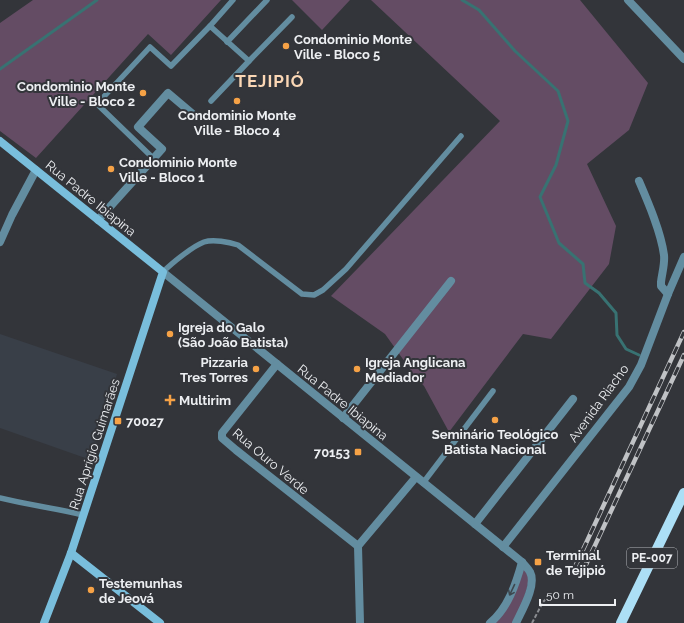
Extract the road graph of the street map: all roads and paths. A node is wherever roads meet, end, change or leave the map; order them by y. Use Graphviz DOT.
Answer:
graph roads {
  1 [pos="233,0"];
  2 [pos="267,0"];
  3 [pos="628,0"];
  4 [pos="292,18"];
  5 [pos="210,26"];
  6 [pos="228,42"];
  7 [pos="684,59"];
  8 [pos="249,61"];
  9 [pos="211,101"];
  10 [pos="194,115"];
  11 [pos="461,136"];
  12 [pos="0,141"];
  13 [pos="153,158"];
  14 [pos="36,170"];
  15 [pos="638,181"];
  16 [pos="98,220"];
  17 [pos="0,242"];
  18 [pos="684,257"];
  19 [pos="163,272"];
  20 [pos="450,281"];
  21 [pos="668,294"];
  22 [pos="277,364"];
  23 [pos="493,391"];
  24 [pos="573,399"];
  25 [pos="343,418"];
  26 [pos="416,477"];
  27 [pos="423,483"];
  28 [pos="684,493"];
  29 [pos="0,498"];
  30 [pos="83,515"];
  31 [pos="475,524"];
  32 [pos="358,546"];
  33 [pos="503,547"];
  34 [pos="71,553"];
  35 [pos="522,562"];
  36 [pos="546,599"];
  37 [pos="44,623"];
  38 [pos="160,623"];
  39 [pos="360,623"];
  40 [pos="490,623"];
  41 [pos="516,623"];
  42 [pos="532,623"];
  43 [pos="621,623"];
  1 -- 5 [label="lane"];
  2 -- 6 [label="lane"];
  3 -- 7 [label="street"];
  4 -- 8 [label="lane"];
  5 -- 6 [label="lane"];
  5 -- 13 [label="lane"];
  6 -- 8 [label="lane"];
  8 -- 9 [label="lane"];
  10 -- 13 [label="street"];
  11 -- 19 [label="lane"];
  12 -- 14 [label="street, Rua Padre Ibiapina"];
  13 -- 16 [label="street"];
  14 -- 16 [label="street, Rua Padre Ibiapina"];
  14 -- 17 [label="street"];
  15 -- 21 [label="street"];
  16 -- 19 [label="street, Rua Padre Ibiapina"];
  18 -- 21 [label="street, Avenida Riacho"];
  19 -- 22 [label="street, Rua Padre Ibiapina"];
  19 -- 30 [label="street, Rua Aprígio Guimarães"];
  20 -- 25 [label="street"];
  21 -- 33 [label="street, Avenida Riacho"];
  22 -- 25 [label="street, Rua Padre Ibiapina"];
  22 -- 32 [label="street, Rua Ouro Verde"];
  23 -- 27 [label="lane"];
  24 -- 31 [label="street"];
  25 -- 26 [label="street, Rua Padre Ibiapina"];
  26 -- 27 [label="street, Rua Padre Ibiapina"];
  26 -- 32 [label="street"];
  27 -- 31 [label="street, Rua Padre Ibiapina"];
  28 -- 43 [label="main road, PE-007"];
  29 -- 30 [label="lane"];
  30 -- 34 [label="street, Rua Aprígio Guimarães"];
  31 -- 33 [label="street, Rua Padre Ibiapina"];
  32 -- 39 [label="street"];
  33 -- 35 [label="street, Rua Padre Ibiapina"];
  34 -- 37 [label="street, Rua Aprígio Guimarães"];
  34 -- 38 [label="street"];
  35 -- 40 [label="street, one-way"];
  35 -- 41 [label="street"];
  36 -- 42 [label="path"];
}
